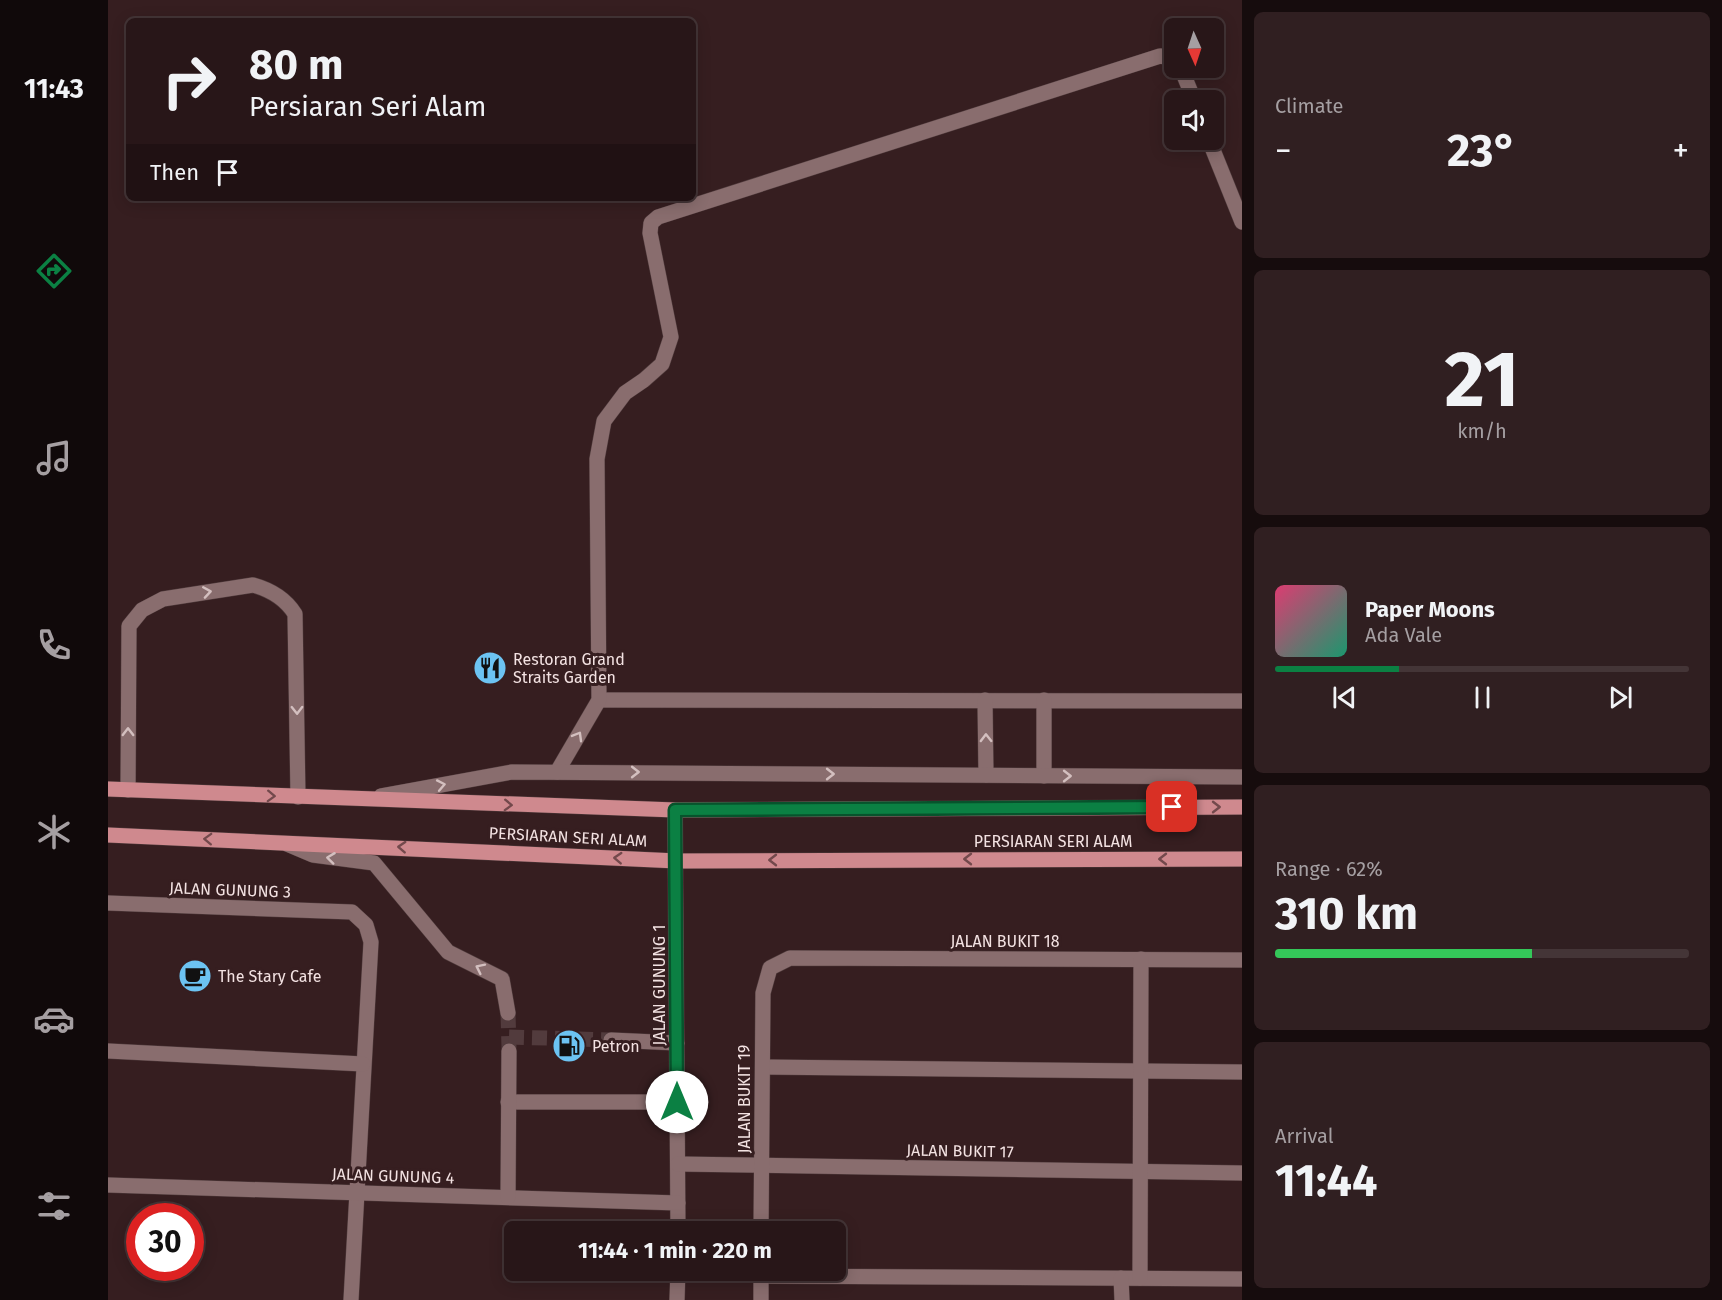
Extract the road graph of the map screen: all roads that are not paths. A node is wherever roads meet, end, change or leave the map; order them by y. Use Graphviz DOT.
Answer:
graph roads {
  1 [pos="1164,57"];
  2 [pos="1213,150"];
  3 [pos="1242,222"];
  4 [pos="599,700"];
  5 [pos="985,700"];
  6 [pos="1044,700"];
  7 [pos="1242,700"];
  8 [pos="557,772"];
  9 [pos="986,775"];
  10 [pos="1044,776"];
  11 [pos="1242,777"];
  12 [pos="108,789"];
  13 [pos="128,790"];
  14 [pos="298,797"];
  15 [pos="363,800"];
  16 [pos="1242,807"];
  17 [pos="675,810"];
  18 [pos="108,835"];
  19 [pos="283,843"];
  20 [pos="1242,859"];
  21 [pos="677,861"];
  22 [pos="108,903"];
  23 [pos="1141,959"];
  24 [pos="1242,960"];
  25 [pos="770,968"];
  26 [pos="508,1012"];
  27 [pos="611,1040"];
  28 [pos="677,1043"];
  29 [pos="509,1051"];
  30 [pos="108,1052"];
  31 [pos="363,1064"];
  32 [pos="763,1067"];
  33 [pos="1141,1071"];
  34 [pos="1242,1072"];
  35 [pos="508,1102"];
  36 [pos="677,1102"];
  37 [pos="678,1164"];
  38 [pos="762,1167"];
  39 [pos="1142,1172"];
  40 [pos="1242,1173"];
  41 [pos="108,1185"];
  42 [pos="356,1192"];
  43 [pos="508,1197"];
  44 [pos="678,1203"];
  45 [pos="678,1221"];
  46 [pos="761,1221"];
  47 [pos="846,1275"];
  48 [pos="1121,1278"];
  49 [pos="1140,1278"];
  50 [pos="1242,1279"];
  51 [pos="678,1281"];
  52 [pos="761,1281"];
  53 [pos="351,1300"];
  54 [pos="677,1300"];
  55 [pos="761,1300"];
  56 [pos="1122,1300"];
  1 -- 4 [label="street"];
  2 -- 3 [label="street"];
  4 -- 5 [label="street"];
  8 -- 4 [label="street, one-way"];
  5 -- 6 [label="street"];
  9 -- 5 [label="street, one-way"];
  6 -- 7 [label="street"];
  6 -- 10 [label="street"];
  8 -- 9 [label="street, one-way"];
  15 -- 8 [label="street, one-way"];
  9 -- 10 [label="street"];
  10 -- 11 [label="street, one-way"];
  12 -- 13 [label="main road, PERSIARAN SERI ALAM"];
  13 -- 14 [label="main road, PERSIARAN SERI ALAM, one-way"];
  13 -- 14 [label="street, one-way"];
  14 -- 15 [label="main road, PERSIARAN SERI ALAM"];
  15 -- 17 [label="main road, PERSIARAN SERI ALAM, one-way"];
  17 -- 16 [label="main road, PERSIARAN SERI ALAM, one-way"];
  17 -- 21 [label="street, JALAN GUNUNG 1"];
  19 -- 18 [label="main road, PERSIARAN SERI ALAM, one-way"];
  21 -- 19 [label="main road, PERSIARAN SERI ALAM, one-way"];
  26 -- 19 [label="street, one-way"];
  20 -- 21 [label="main road, PERSIARAN SERI ALAM, one-way"];
  21 -- 28 [label="street, JALAN GUNUNG 1"];
  22 -- 31 [label="street, JALAN GUNUNG 3"];
  23 -- 24 [label="street, JALAN BUKIT 18"];
  23 -- 25 [label="street, JALAN BUKIT 18"];
  23 -- 33 [label="street"];
  25 -- 32 [label="street, JALAN BUKIT 19"];
  27 -- 28 [label="street"];
  28 -- 36 [label="street, JALAN GUNUNG 1"];
  29 -- 35 [label="street"];
  30 -- 31 [label="street"];
  31 -- 42 [label="street"];
  32 -- 33 [label="street"];
  32 -- 38 [label="street, JALAN BUKIT 19"];
  33 -- 34 [label="street"];
  33 -- 39 [label="street"];
  35 -- 36 [label="street"];
  35 -- 43 [label="street"];
  36 -- 37 [label="street, JALAN GUNUNG 1"];
  37 -- 38 [label="street, JALAN BUKIT 17"];
  37 -- 44 [label="street, JALAN GUNUNG 1"];
  38 -- 39 [label="street, JALAN BUKIT 17"];
  38 -- 46 [label="street, JALAN BUKIT 19"];
  39 -- 40 [label="street, JALAN BUKIT 17"];
  39 -- 49 [label="street"];
  41 -- 42 [label="street, JALAN GUNUNG 4"];
  42 -- 43 [label="street, JALAN GUNUNG 4"];
  42 -- 53 [label="street"];
  43 -- 44 [label="street, JALAN GUNUNG 4"];
  44 -- 45 [label="street, JALAN GUNUNG 1"];
  47 -- 48 [label="street"];
  48 -- 49 [label="street"];
  48 -- 56 [label="street"];
  49 -- 50 [label="street"];
  51 -- 54 [label="street"];
  52 -- 55 [label="street"];
}
